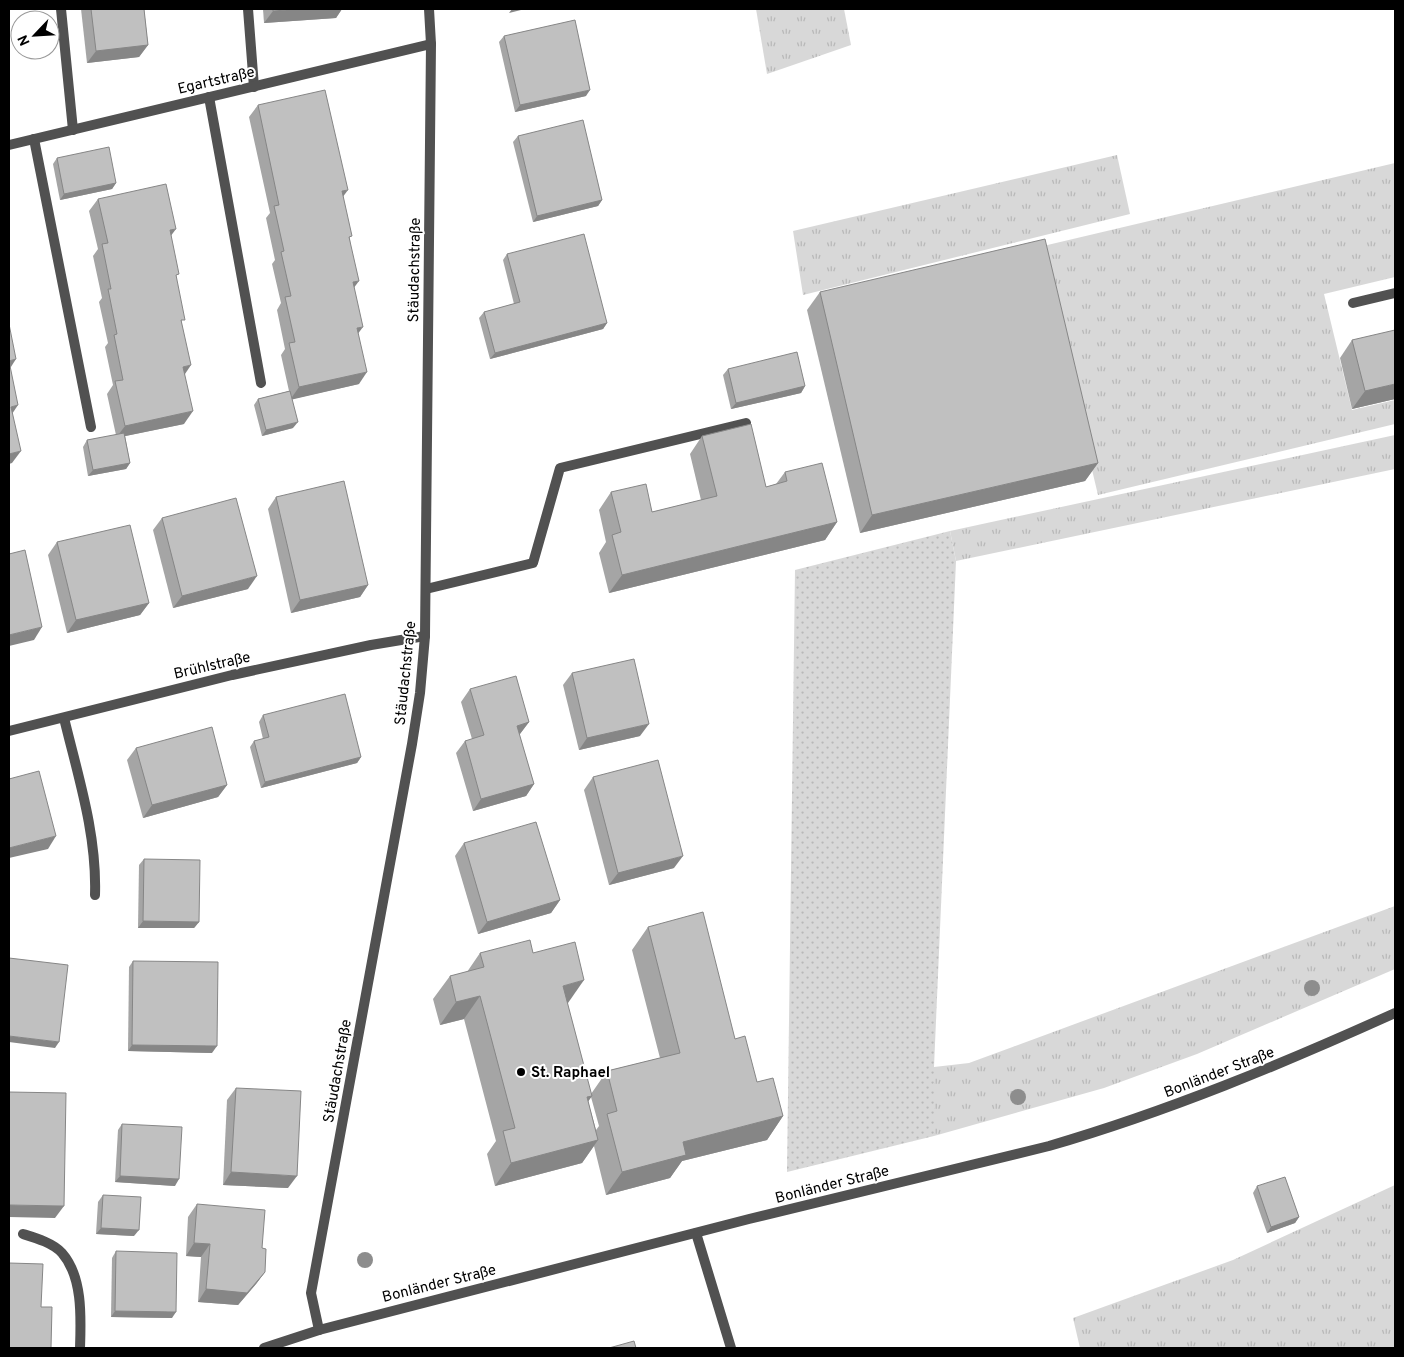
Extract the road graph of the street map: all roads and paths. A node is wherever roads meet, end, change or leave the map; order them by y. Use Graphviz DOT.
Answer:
graph roads {
  1 [pos="61,9"];
  2 [pos="248,9"];
  3 [pos="430,9"];
  4 [pos="431,44"];
  5 [pos="254,87"];
  6 [pos="208,97"];
  7 [pos="73,130"];
  8 [pos="34,139"];
  9 [pos="9,145"];
  10 [pos="1395,294"];
  11 [pos="1353,303"];
  12 [pos="261,383"];
  13 [pos="746,423"];
  14 [pos="91,427"];
  15 [pos="426,588"];
  16 [pos="425,636"];
  17 [pos="64,718"];
  18 [pos="9,731"];
  19 [pos="95,895"];
  20 [pos="1395,1013"];
  21 [pos="696,1233"];
  22 [pos="23,1234"];
  23 [pos="318,1330"];
  24 [pos="80,1348"];
  25 [pos="264,1348"];
  26 [pos="731,1348"];
  1 -- 7 [label="street"];
  2 -- 5 [label="street"];
  3 -- 4 [label="street, Stäudachstraße"];
  4 -- 5 [label="street, Egartstraße"];
  4 -- 15 [label="street, Stäudachstraße"];
  5 -- 6 [label="street, Egartstraße"];
  6 -- 7 [label="street, Egartstraße"];
  6 -- 12 [label="street"];
  7 -- 8 [label="street, Egartstraße"];
  8 -- 9 [label="street, Egartstraße"];
  8 -- 14 [label="street"];
  10 -- 11 [label="street"];
  13 -- 15 [label="street"];
  15 -- 16 [label="street, Stäudachstraße"];
  16 -- 17 [label="street, Brühlstraße"];
  16 -- 23 [label="street, Stäudachstraße"];
  17 -- 18 [label="street, Brühlstraße"];
  17 -- 19 [label="street"];
  20 -- 21 [label="street, Bonländer Straße"];
  21 -- 23 [label="street, Bonländer Straße"];
  21 -- 26 [label="street"];
  22 -- 24 [label="street"];
  23 -- 25 [label="street, Bonländer Straße"];
}
